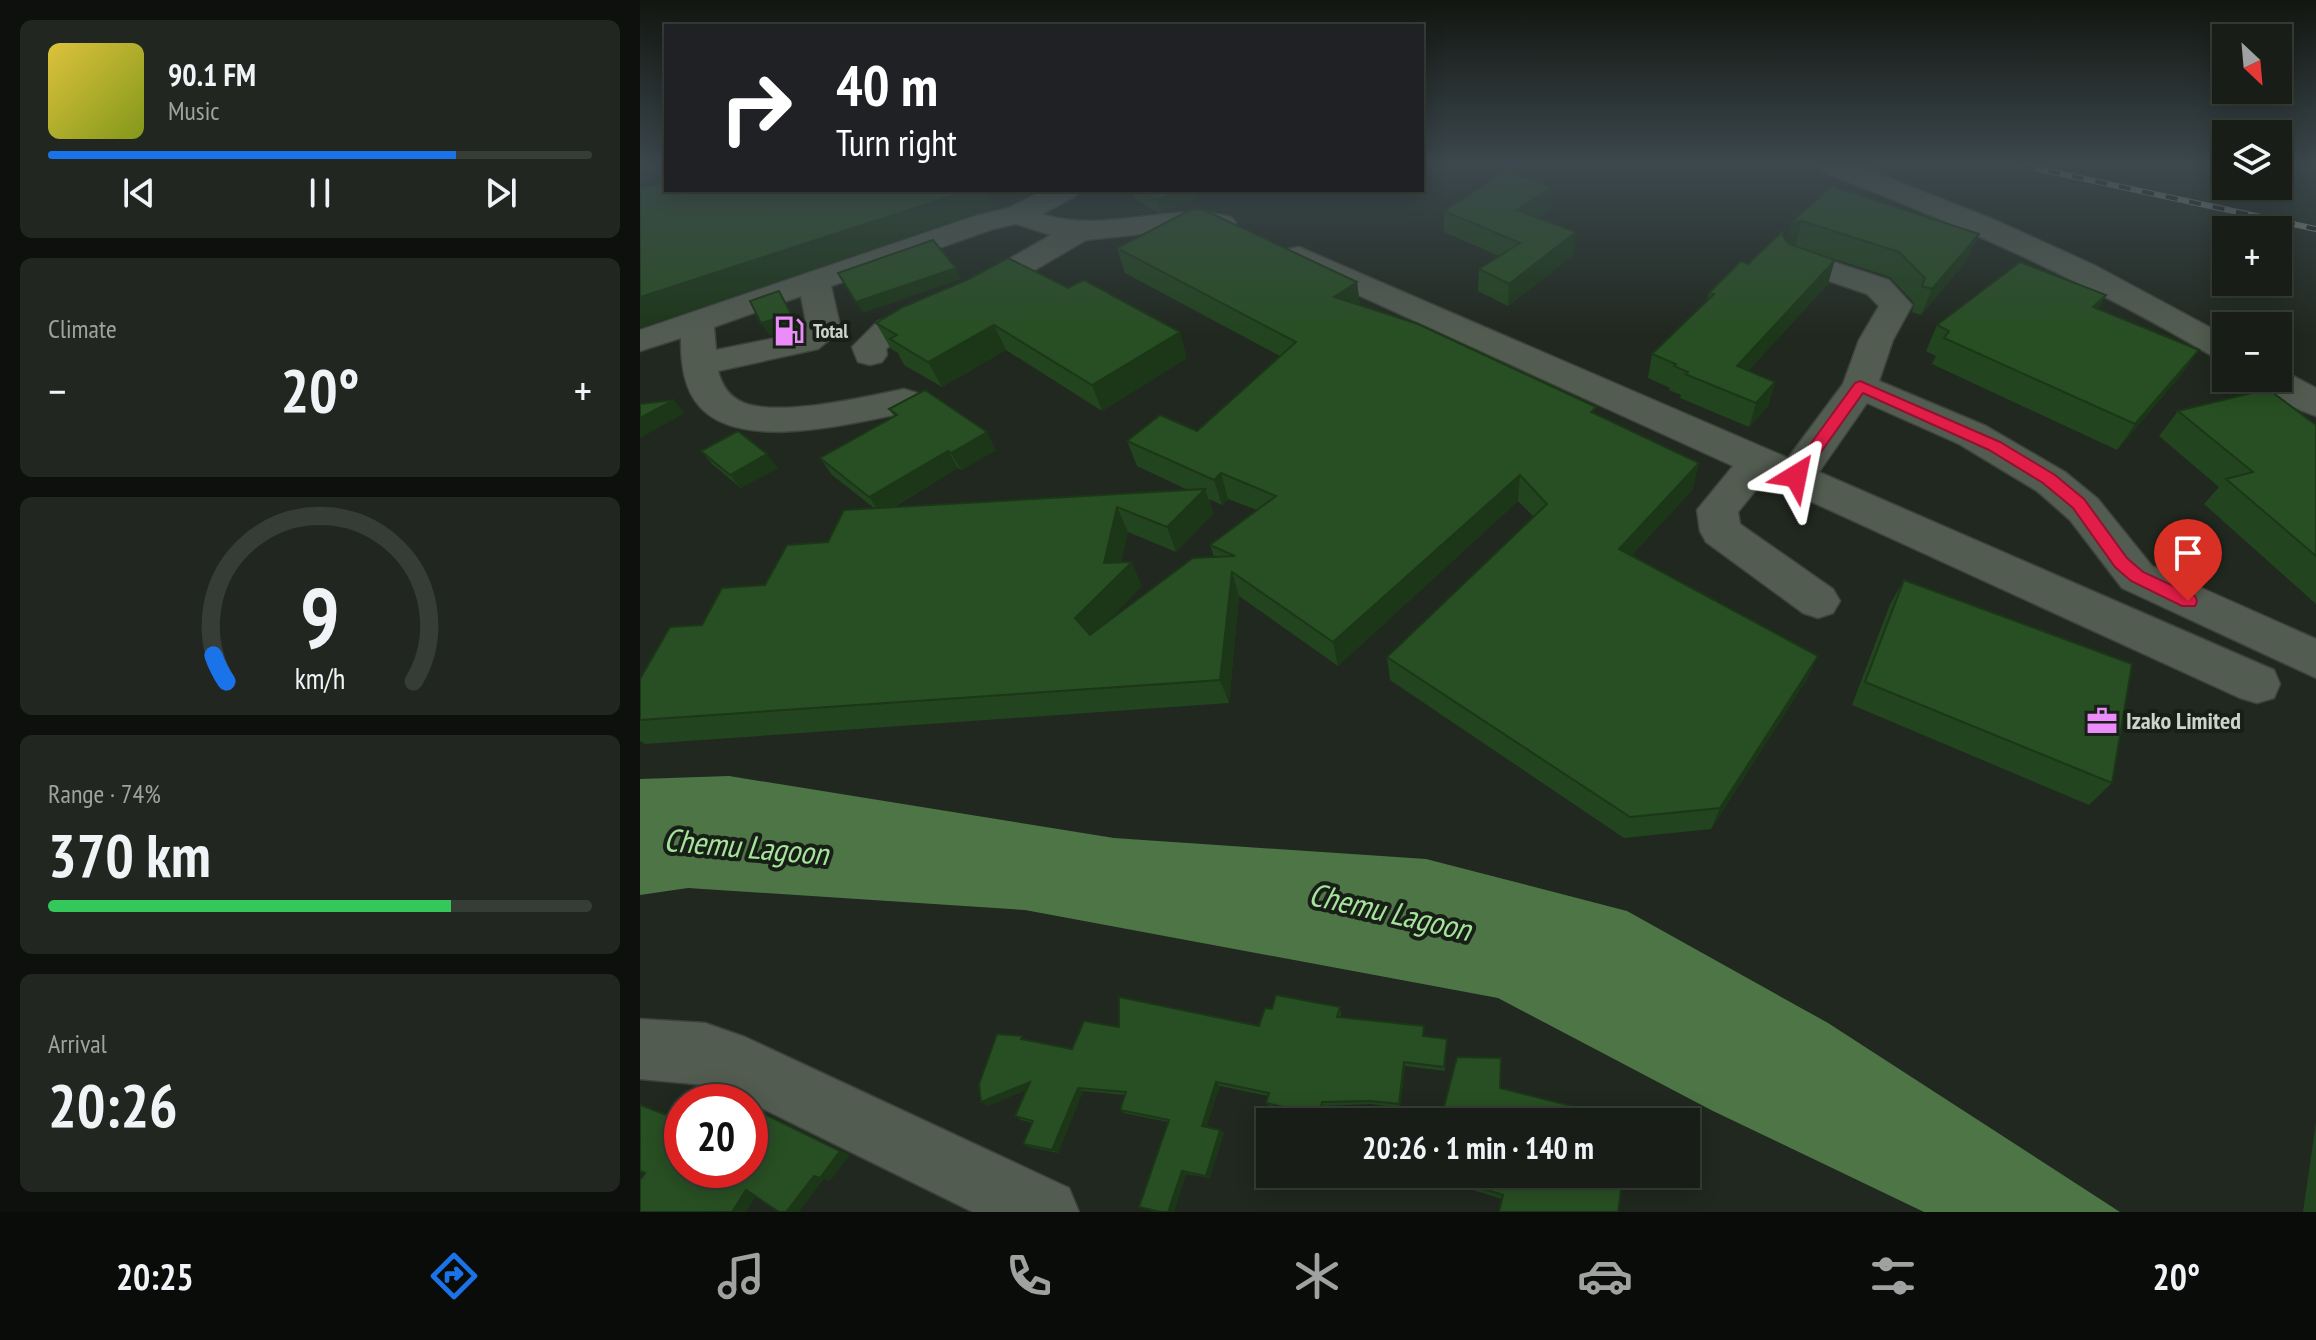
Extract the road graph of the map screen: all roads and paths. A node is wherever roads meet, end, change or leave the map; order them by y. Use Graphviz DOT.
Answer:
graph roads {
  1 [pos="983,223"];
  2 [pos="1040,223"];
  3 [pos="1192,223"];
  4 [pos="1217,223"];
  5 [pos="1977,223"];
  6 [pos="1080,231"];
  7 [pos="1794,258"];
  8 [pos="814,282"];
  9 [pos="697,322"];
  10 [pos="640,341"];
  11 [pos="2212,342"];
  12 [pos="870,355"];
  13 [pos="701,364"];
  14 [pos="1860,386"];
  15 [pos="2292,389"];
  16 [pos="904,401"];
  17 [pos="2316,404"];
  18 [pos="1777,469"];
  19 [pos="1818,601"];
  20 [pos="2316,659"];
  21 [pos="2257,684"];
  22 [pos="640,1049"];
  23 [pos="1045,1212"];
  1 -- 8 [label="street"];
  2 -- 6 [label="street"];
  3 -- 6 [label="street"];
  4 -- 18 [label="street"];
  5 -- 11 [label="street"];
  6 -- 12 [label="street"];
  7 -- 14 [label="street"];
  8 -- 9 [label="street"];
  8 -- 13 [label="street"];
  9 -- 10 [label="street"];
  9 -- 13 [label="street"];
  13 -- 16 [label="street"];
  14 -- 18 [label="street"];
  14 -- 20 [label="street"];
  15 -- 17 [label="street"];
  18 -- 19 [label="street"];
  18 -- 21 [label="street"];
  22 -- 23 [label="street"];
}
